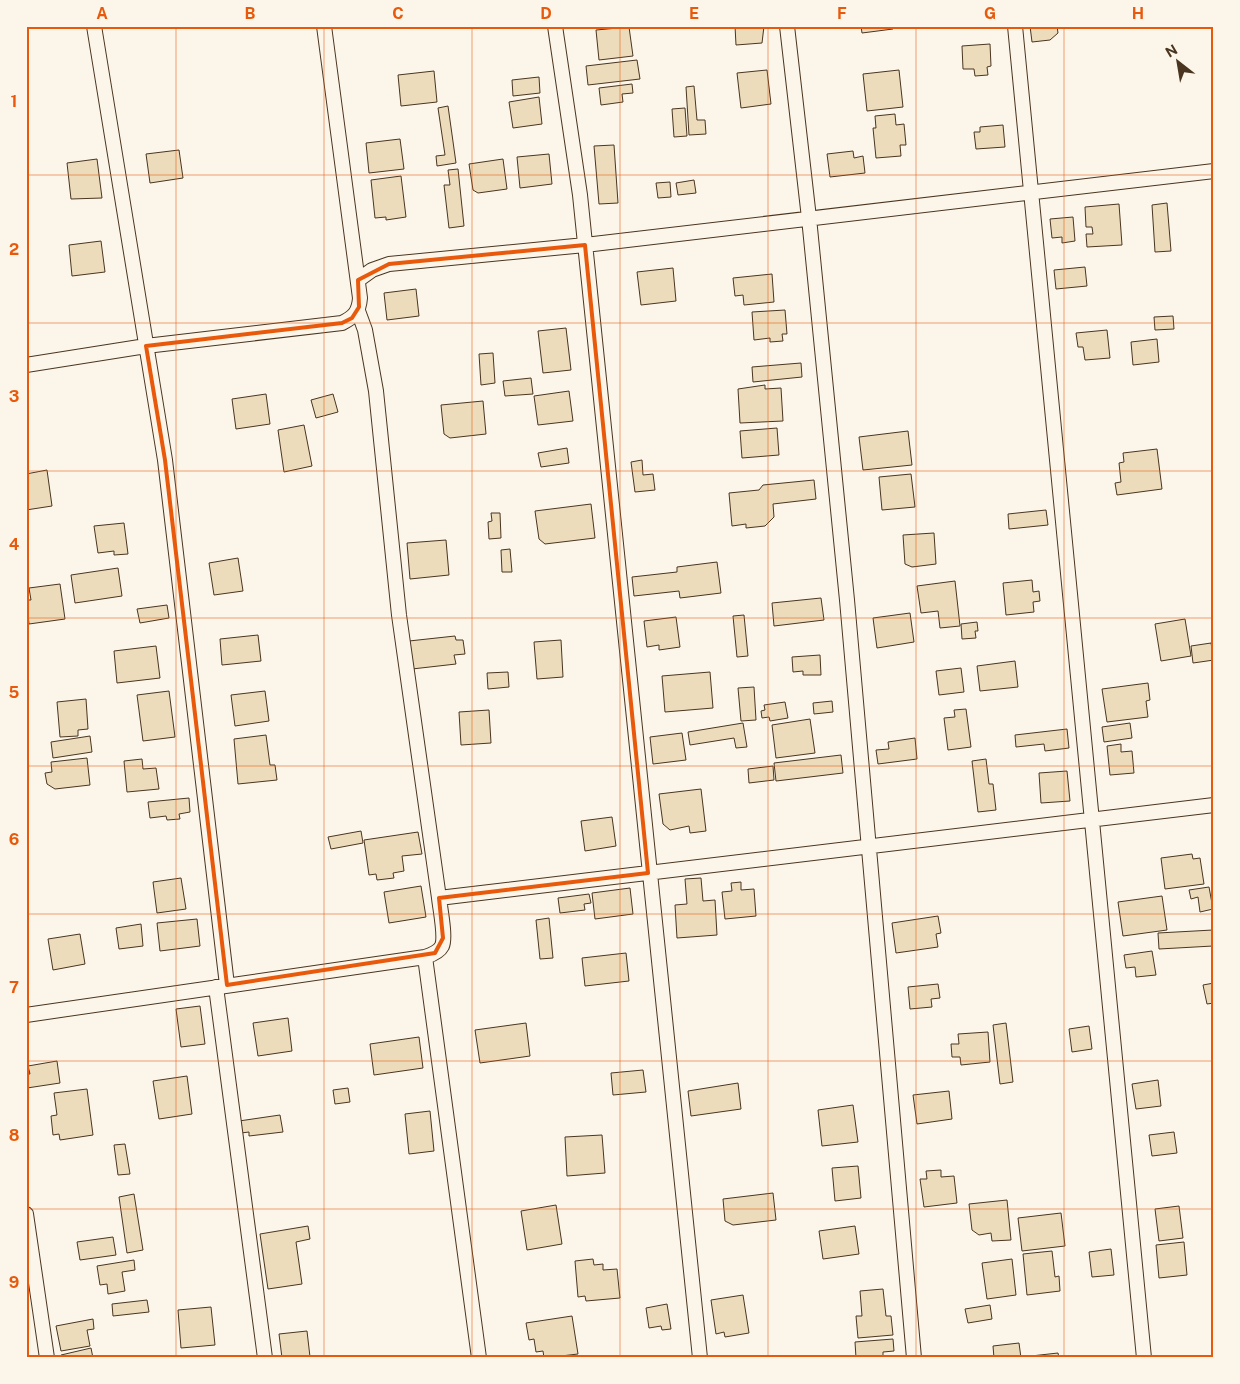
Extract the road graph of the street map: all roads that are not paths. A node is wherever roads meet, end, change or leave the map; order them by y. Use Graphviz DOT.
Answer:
graph roads {
  1 [pos="94,26"];
  2 [pos="324,26"];
  3 [pos="555,26"];
  4 [pos="787,26"];
  5 [pos="1015,26"];
  6 [pos="1214,171"];
  7 [pos="1031,192"];
  8 [pos="809,218"];
  9 [pos="585,244"];
  10 [pos="358,280"];
  11 [pos="358,311"];
  12 [pos="146,346"];
  13 [pos="26,365"];
  14 [pos="1214,805"];
  15 [pos="1093,819"];
  16 [pos="867,848"];
  17 [pos="648,873"];
  18 [pos="439,898"];
  19 [pos="425,957"];
  20 [pos="222,986"];
  21 [pos="26,1014"];
  22 [pos="26,1214"];
  23 [pos="47,1358"];
  24 [pos="265,1358"];
  25 [pos="479,1358"];
  26 [pos="700,1358"];
  27 [pos="914,1358"];
  28 [pos="1144,1358"];
  1 -- 12 [label="street"];
  2 -- 10 [label="street"];
  3 -- 9 [label="street"];
  4 -- 8 [label="street"];
  5 -- 7 [label="street"];
  6 -- 7 [label="street"];
  7 -- 8 [label="street"];
  7 -- 15 [label="street"];
  8 -- 9 [label="street"];
  8 -- 16 [label="street"];
  9 -- 10 [label="street"];
  9 -- 17 [label="street"];
  10 -- 11 [label="street"];
  11 -- 12 [label="street"];
  11 -- 18 [label="street"];
  12 -- 13 [label="street"];
  12 -- 20 [label="street"];
  14 -- 15 [label="street"];
  15 -- 16 [label="street"];
  15 -- 28 [label="street"];
  16 -- 17 [label="street"];
  16 -- 27 [label="street"];
  17 -- 18 [label="street"];
  17 -- 26 [label="street"];
  18 -- 19 [label="street"];
  19 -- 20 [label="street"];
  19 -- 25 [label="street"];
  20 -- 21 [label="street"];
  20 -- 24 [label="street"];
  22 -- 23 [label="street"];
}
